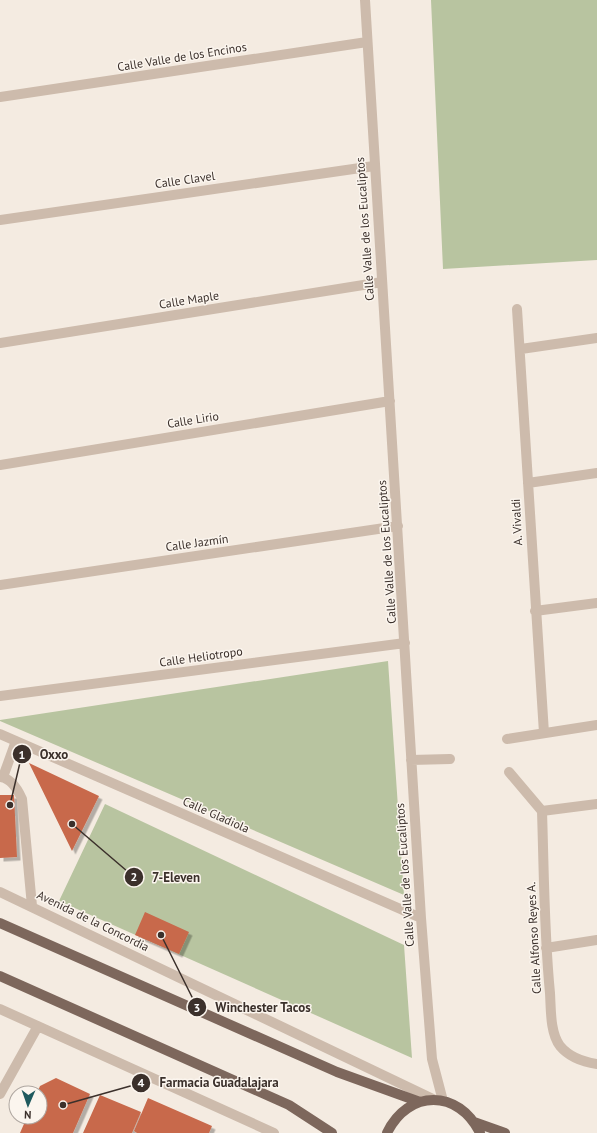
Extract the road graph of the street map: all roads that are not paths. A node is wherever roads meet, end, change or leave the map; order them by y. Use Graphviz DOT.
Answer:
graph roads {
  1 [pos="365,0"];
  2 [pos="367,42"];
  3 [pos="0,98"];
  4 [pos="374,166"];
  5 [pos="0,220"];
  6 [pos="382,282"];
  7 [pos="517,309"];
  8 [pos="597,338"];
  9 [pos="0,343"];
  10 [pos="521,349"];
  11 [pos="390,402"];
  12 [pos="0,465"];
  13 [pos="597,473"];
  14 [pos="528,483"];
  15 [pos="398,526"];
  16 [pos="0,585"];
  17 [pos="597,603"];
  18 [pos="535,611"];
  19 [pos="405,643"];
  20 [pos="0,696"];
  21 [pos="597,725"];
  22 [pos="544,733"];
  23 [pos="0,734"];
  24 [pos="507,739"];
  25 [pos="16,741"];
  26 [pos="450,759"];
  27 [pos="411,760"];
  28 [pos="509,772"];
  29 [pos="1,777"];
  30 [pos="597,804"];
  31 [pos="542,811"];
  32 [pos="0,892"];
  33 [pos="32,906"];
  34 [pos="421,918"];
  35 [pos="0,923"];
  36 [pos="597,940"];
  37 [pos="546,948"];
  38 [pos="0,976"];
  39 [pos="0,1009"];
  40 [pos="38,1026"];
  41 [pos="597,1064"];
  42 [pos="0,1094"];
  43 [pos="439,1100"];
  44 [pos="420,1102"];
  45 [pos="474,1122"];
  46 [pos="274,1133"];
  47 [pos="332,1133"];
  48 [pos="387,1133"];
  49 [pos="480,1133"];
  50 [pos="506,1133"];
  1 -- 2 [label="street, Calle Valle de los Eucaliptos"];
  2 -- 3 [label="street, Calle Valle de los Encinos"];
  2 -- 4 [label="street, Calle Valle de los Eucaliptos"];
  4 -- 5 [label="street, Calle Clavel"];
  4 -- 6 [label="street, Calle Valle de los Eucaliptos"];
  6 -- 9 [label="street, Calle Maple"];
  6 -- 11 [label="street, Calle Valle de los Eucaliptos"];
  7 -- 10 [label="street, A. Vivaldi"];
  8 -- 10 [label="street"];
  10 -- 14 [label="street, A. Vivaldi"];
  11 -- 12 [label="street, Calle Lirio"];
  11 -- 15 [label="street, Calle Valle de los Eucaliptos"];
  13 -- 14 [label="street"];
  14 -- 18 [label="street, A. Vivaldi"];
  15 -- 16 [label="street, Calle Jazmín"];
  15 -- 19 [label="street, Calle Valle de los Eucaliptos"];
  17 -- 18 [label="street"];
  18 -- 22 [label="street, A. Vivaldi"];
  19 -- 20 [label="street, Calle Heliotropo"];
  19 -- 27 [label="street, Calle Valle de los Eucaliptos"];
  21 -- 22 [label="street"];
  22 -- 24 [label="street"];
  23 -- 25 [label="street, Calle Gladiola"];
  25 -- 29 [label="street"];
  25 -- 34 [label="street, Calle Gladiola"];
  26 -- 27 [label="street"];
  27 -- 34 [label="street, Calle Valle de los Eucaliptos"];
  28 -- 31 [label="street"];
  29 -- 33 [label="street"];
  30 -- 31 [label="street"];
  31 -- 37 [label="street, Calle Alfonso Reyes A."];
  32 -- 33 [label="street, Avenida de la Concordia"];
  33 -- 43 [label="street, Avenida de la Concordia"];
  34 -- 43 [label="street, Calle Valle de los Eucaliptos"];
  35 -- 44 [label="main road"];
  36 -- 37 [label="street"];
  37 -- 41 [label="street, Calle Alfonso Reyes A."];
  38 -- 47 [label="main road"];
  39 -- 40 [label="street"];
  40 -- 42 [label="street"];
  40 -- 46 [label="street"];
  43 -- 44 [label="main road"];
  43 -- 45 [label="main road"];
  44 -- 48 [label="main road"];
  45 -- 49 [label="main road"];
  45 -- 50 [label="main road"];
}
